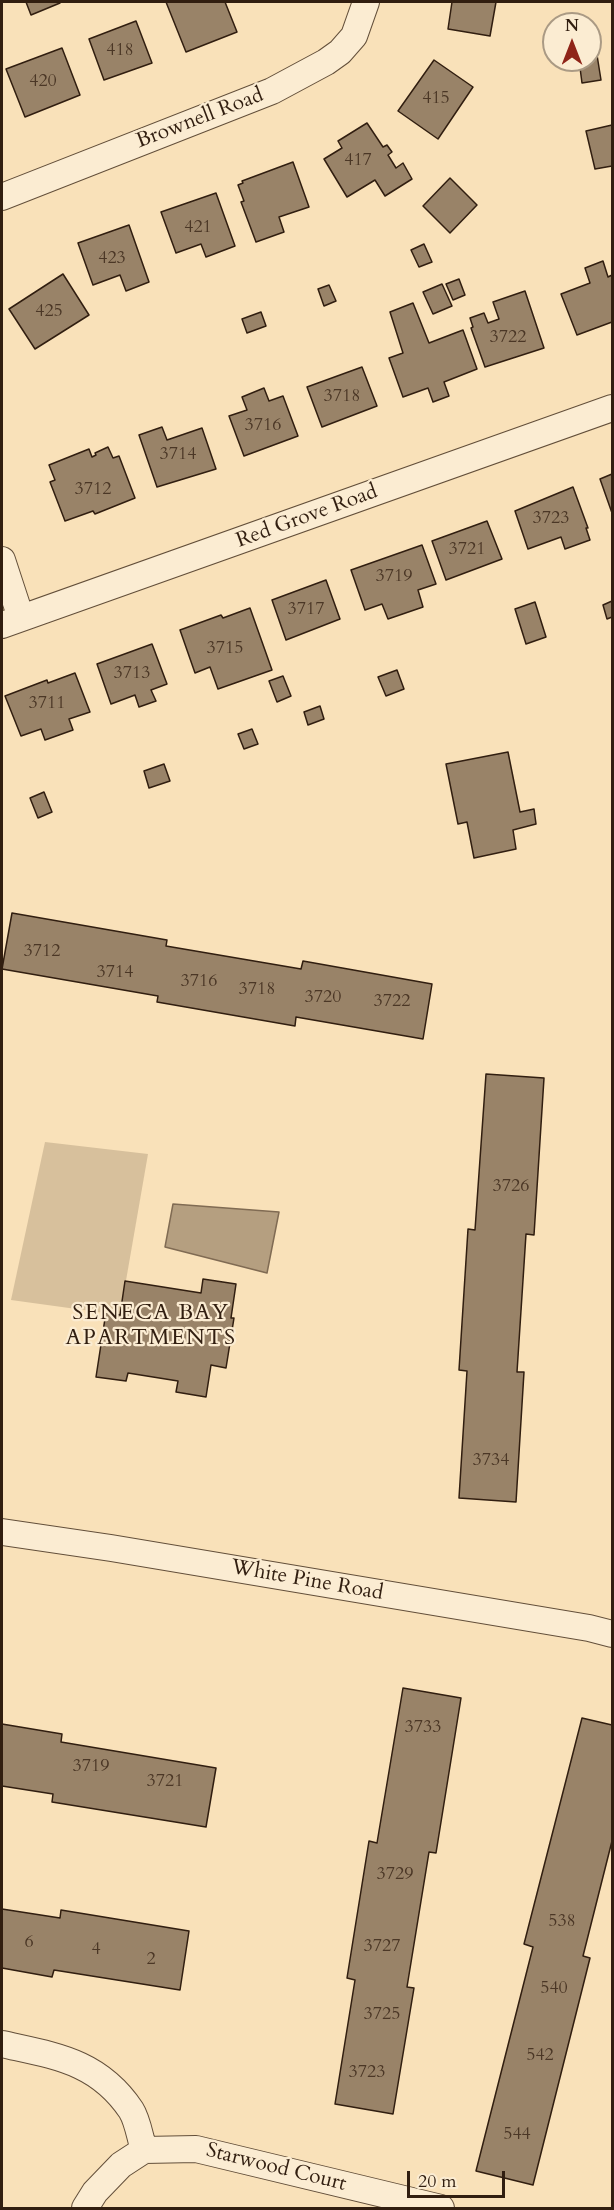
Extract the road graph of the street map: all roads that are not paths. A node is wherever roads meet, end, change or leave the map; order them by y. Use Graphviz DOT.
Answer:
graph roads {
  1 [pos="366,2"];
  2 [pos="2,197"];
  3 [pos="612,408"];
  4 [pos="2,560"];
  5 [pos="11,622"];
  6 [pos="2,1532"];
  7 [pos="612,1634"];
  8 [pos="2,2044"];
  9 [pos="144,2150"];
  10 [pos="85,2208"];
  11 [pos="441,2208"];
  1 -- 2 [label="street, Brownell Road"];
  3 -- 5 [label="street, Red Grove Road"];
  4 -- 5 [label="street"];
  6 -- 7 [label="street, White Pine Road"];
  8 -- 9 [label="street"];
  9 -- 10 [label="street"];
  9 -- 11 [label="street, Starwood Court"];
}
